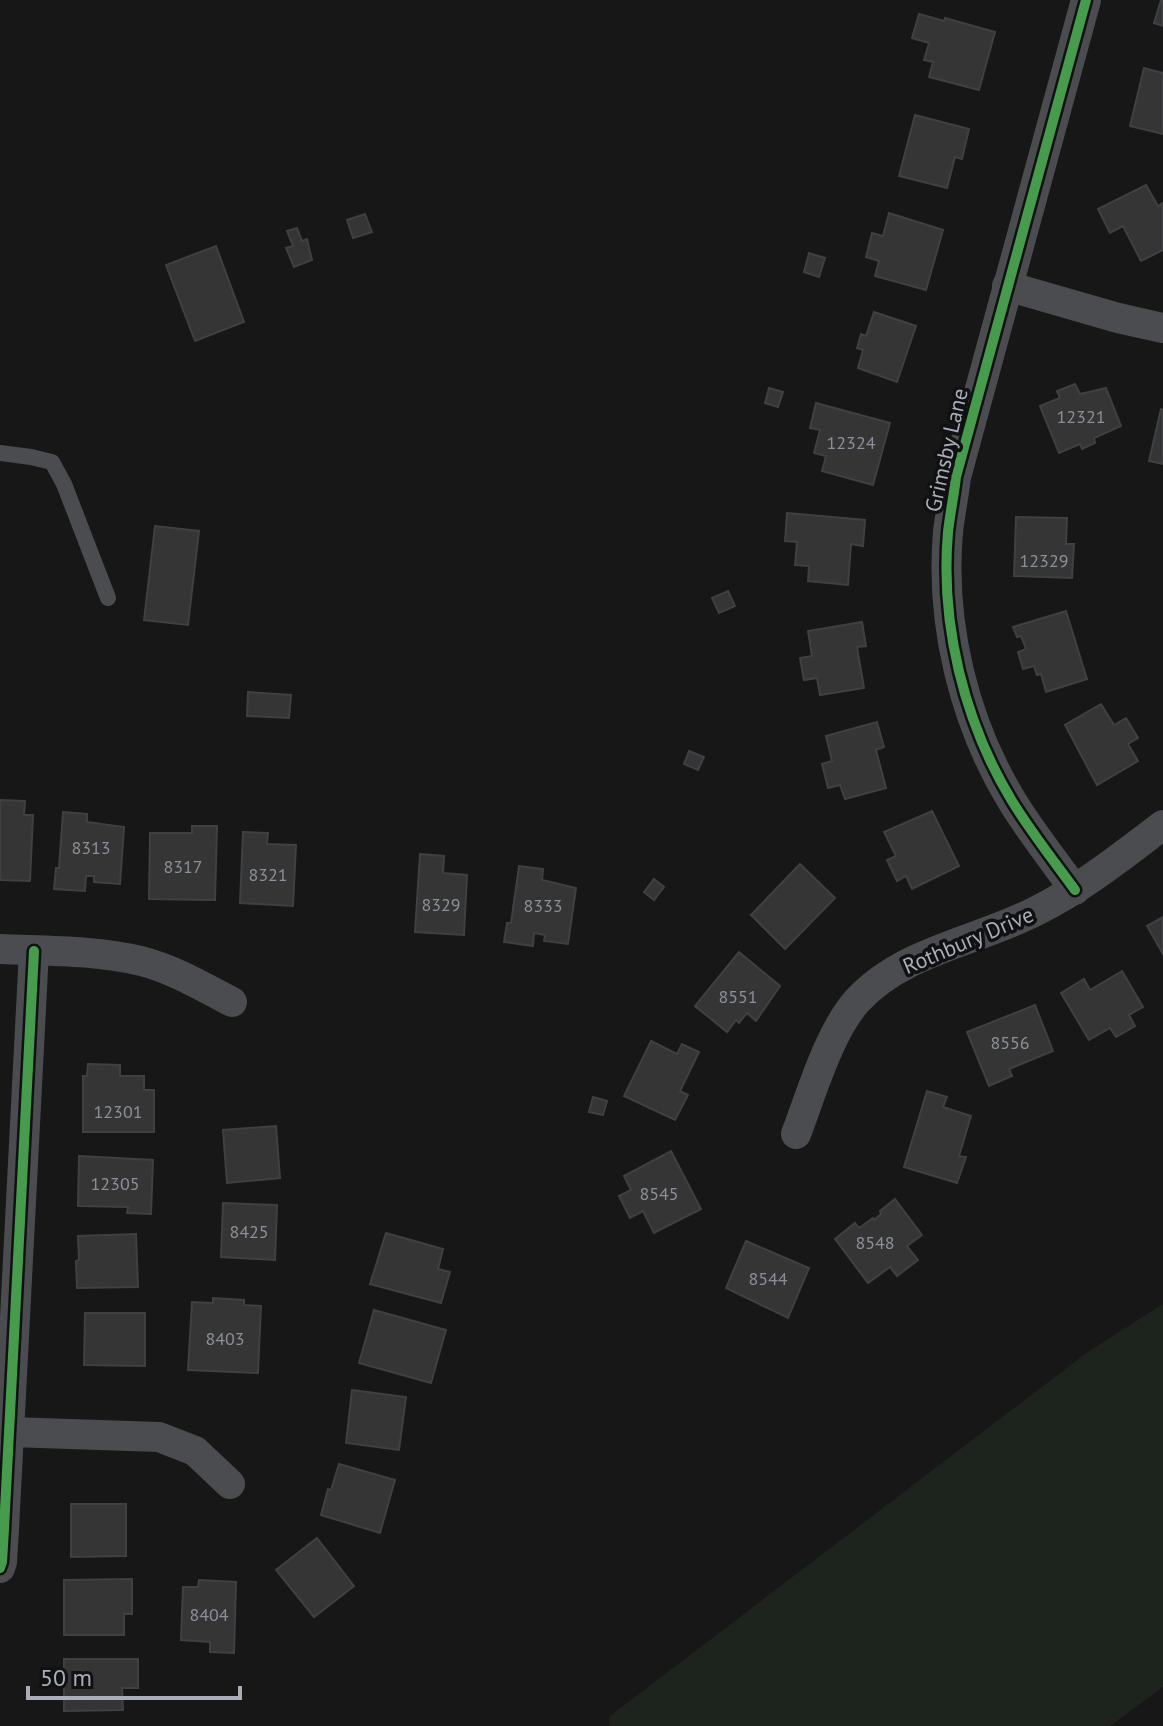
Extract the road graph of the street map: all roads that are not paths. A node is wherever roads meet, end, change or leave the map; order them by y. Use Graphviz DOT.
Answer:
graph roads {
  1 [pos="1086,0"];
  2 [pos="1007,286"];
  3 [pos="1163,328"];
  4 [pos="0,453"];
  5 [pos="108,598"];
  6 [pos="1163,825"];
  7 [pos="1075,890"];
  8 [pos="0,949"];
  9 [pos="34,951"];
  10 [pos="232,1002"];
  11 [pos="796,1134"];
  12 [pos="10,1432"];
  13 [pos="230,1484"];
  14 [pos="0,1568"];
  1 -- 2 [label="street, Grimsby Lane"];
  2 -- 3 [label="street"];
  2 -- 7 [label="street, Grimsby Lane"];
  4 -- 5 [label="lane"];
  6 -- 7 [label="street, Rothbury Drive"];
  7 -- 11 [label="street, Rothbury Drive"];
  8 -- 9 [label="street"];
  9 -- 10 [label="street"];
  9 -- 12 [label="street"];
  12 -- 13 [label="street"];
  12 -- 14 [label="street"];
}
